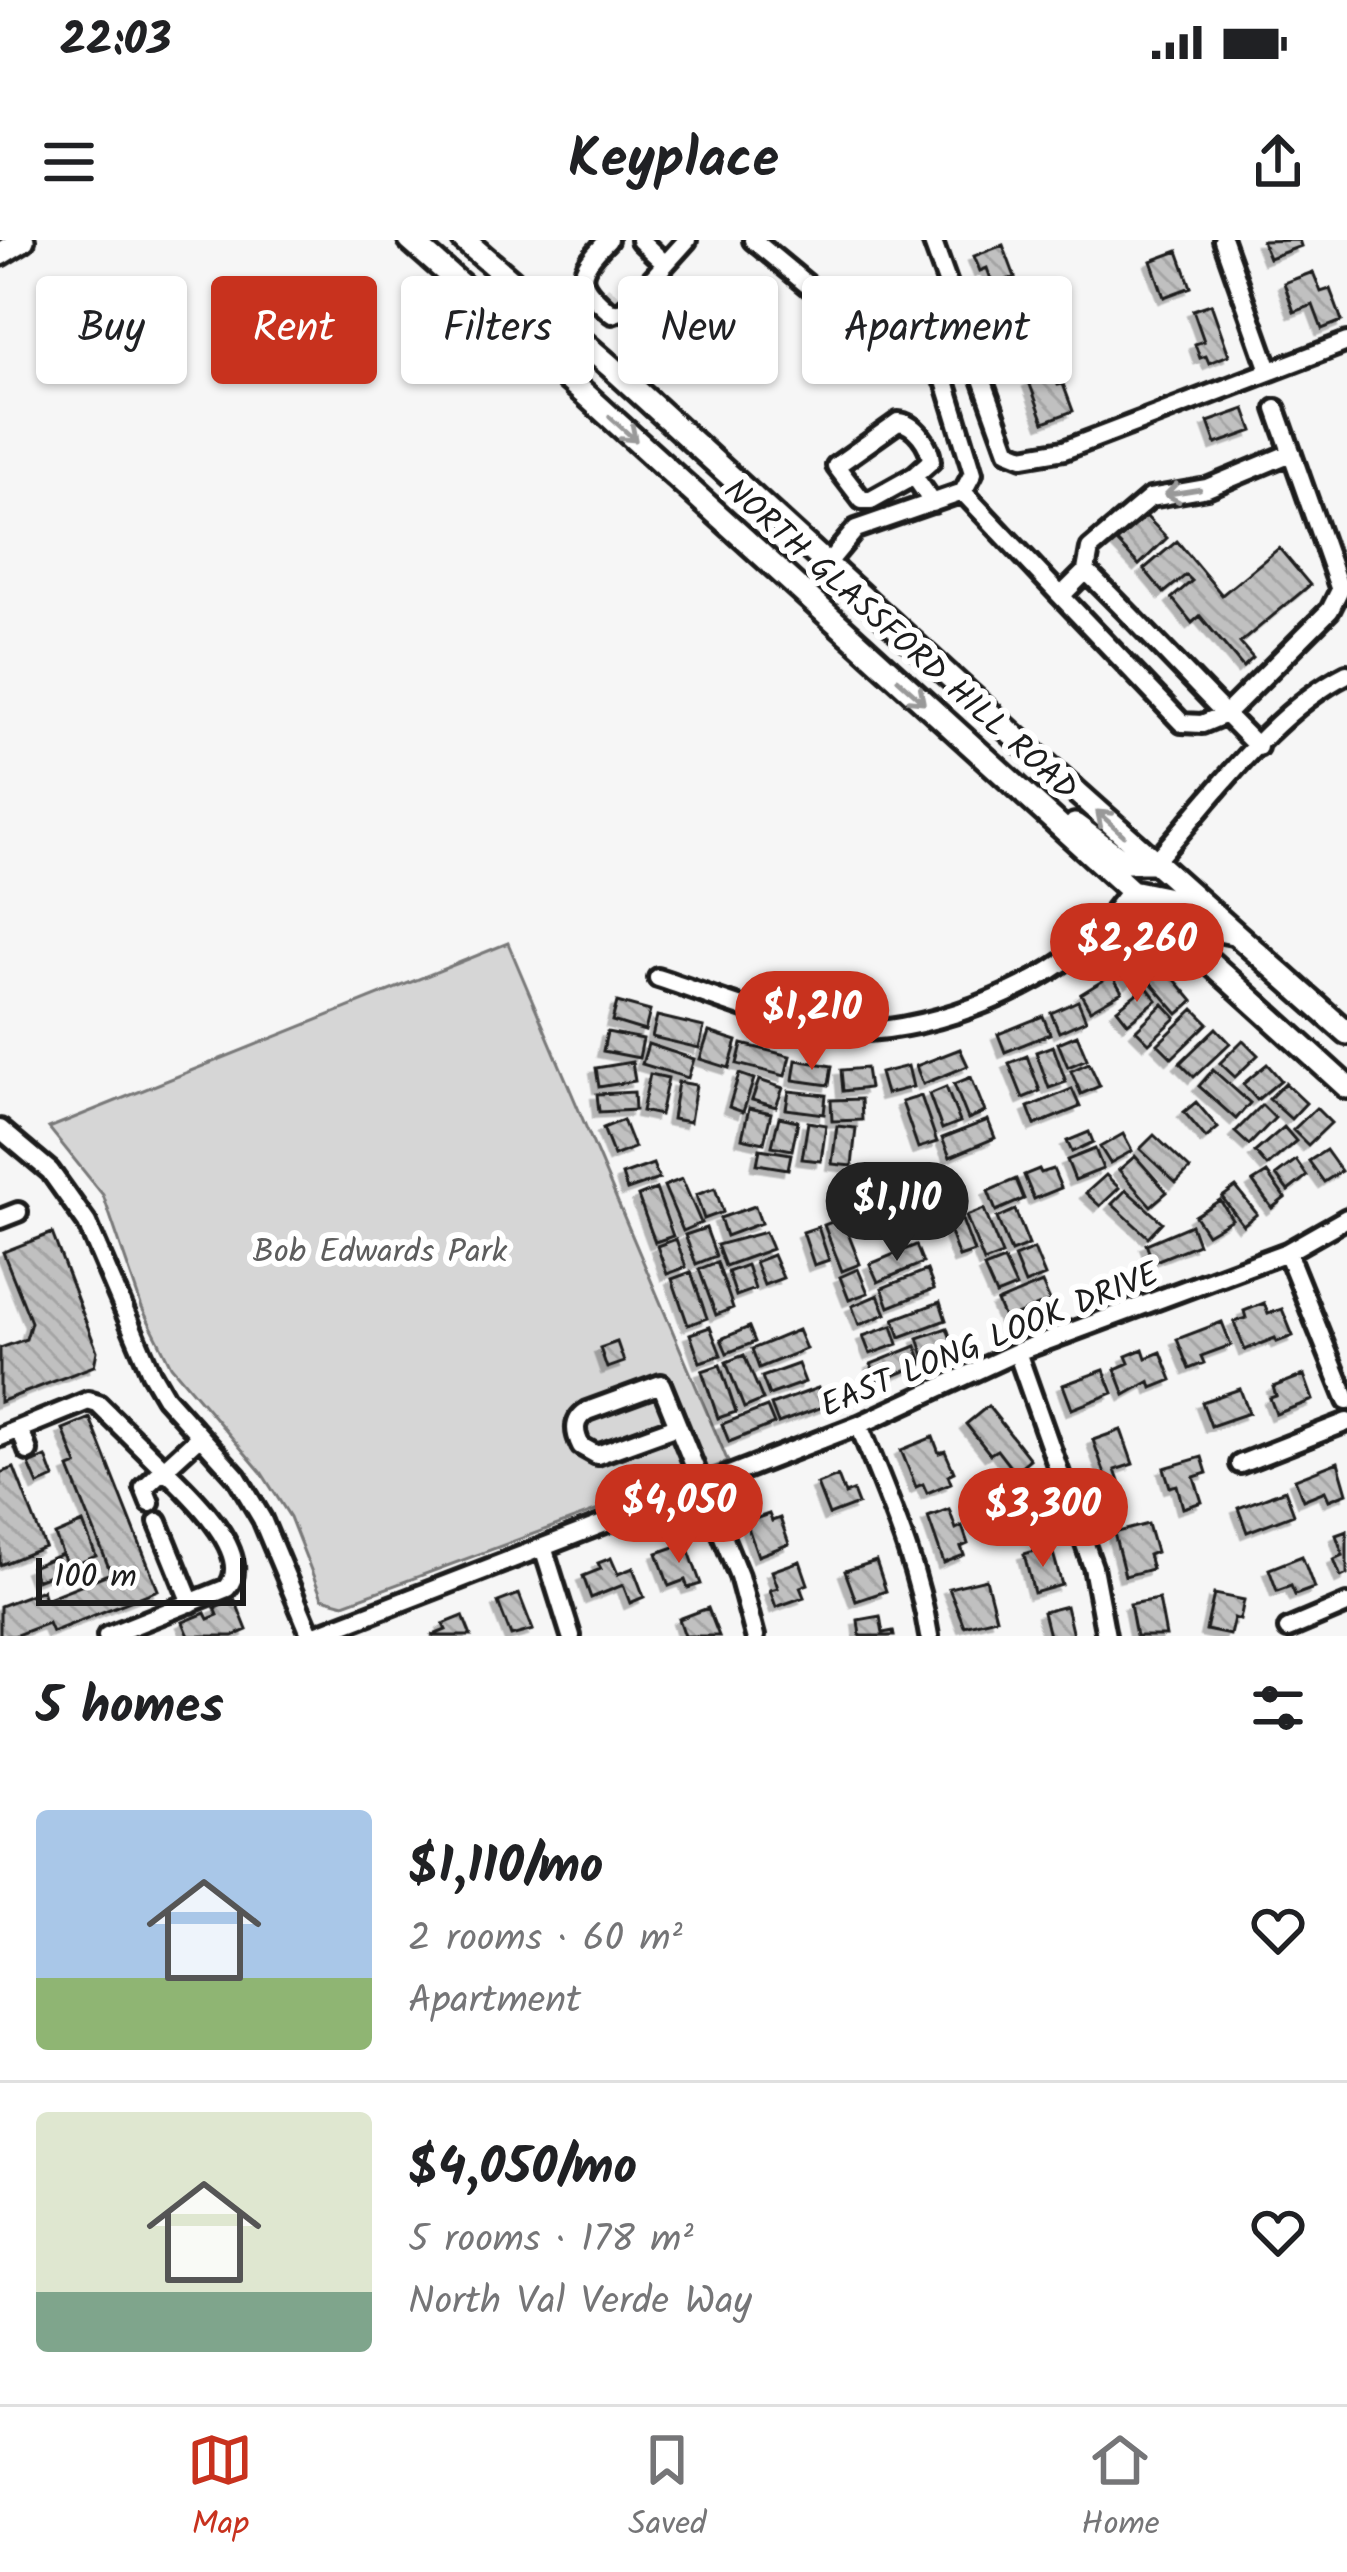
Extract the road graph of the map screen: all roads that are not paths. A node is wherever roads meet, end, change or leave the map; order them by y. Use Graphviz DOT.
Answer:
graph roads {
  1 [pos="21,240"];
  2 [pos="410,240"];
  3 [pos="464,240"];
  4 [pos="608,240"];
  5 [pos="640,240"];
  6 [pos="687,240"];
  7 [pos="753,240"];
  8 [pos="932,240"];
  9 [pos="1223,240"];
  10 [pos="0,254"];
  11 [pos="665,264"];
  12 [pos="1347,341"];
  13 [pos="1269,370"];
  14 [pos="1276,409"];
  15 [pos="1292,453"];
  16 [pos="914,476"];
  17 [pos="963,492"];
  18 [pos="933,502"];
  19 [pos="827,564"];
  20 [pos="1086,571"];
  21 [pos="1061,596"];
  22 [pos="1347,674"];
  23 [pos="1226,714"];
  24 [pos="1258,747"];
  25 [pos="1046,814"];
  26 [pos="1154,862"];
  27 [pos="1130,891"];
  28 [pos="1234,933"];
  29 [pos="658,978"];
  30 [pos="1347,1033"];
  31 [pos="1347,1087"];
  32 [pos="0,1130"];
  33 [pos="18,1212"];
  34 [pos="1347,1218"];
  35 [pos="0,1220"];
  36 [pos="1287,1252"];
  37 [pos="1017,1352"];
  38 [pos="1347,1401"];
  39 [pos="1347,1421"];
  40 [pos="860,1425"];
  41 [pos="676,1426"];
  42 [pos="20,1429"];
  43 [pos="200,1436"];
  44 [pos="0,1437"];
  45 [pos="28,1450"];
  46 [pos="1240,1464"];
  47 [pos="164,1468"];
  48 [pos="700,1487"];
  49 [pos="150,1503"];
  50 [pos="158,1522"];
  51 [pos="544,1550"];
  52 [pos="191,1603"];
  53 [pos="1347,1604"];
  54 [pos="1288,1629"];
  55 [pos="107,1636"];
  56 [pos="312,1636"];
  57 [pos="572,1636"];
  58 [pos="755,1636"];
  59 [pos="929,1636"];
  60 [pos="1106,1636"];
  1 -- 10 [label="main road"];
  2 -- 25 [label="main road, NORTH GLASSFORD HILL ROAD, one-way"];
  3 -- 19 [label="main road, NORTH GLASSFORD HILL ROAD"];
  4 -- 11 [label="street"];
  5 -- 11 [label="street"];
  6 -- 11 [label="street"];
  7 -- 17 [label="street"];
  8 -- 13 [label="street"];
  9 -- 13 [label="street"];
  12 -- 13 [label="street"];
  14 -- 15 [label="street"];
  15 -- 20 [label="street, one-way"];
  15 -- 23 [label="street"];
  16 -- 16 [label="street"];
  16 -- 18 [label="street"];
  17 -- 18 [label="street"];
  17 -- 21 [label="street"];
  18 -- 19 [label="street"];
  26 -- 19 [label="main road, NORTH GLASSFORD HILL ROAD, one-way"];
  20 -- 21 [label="street"];
  20 -- 23 [label="street"];
  21 -- 23 [label="street"];
  22 -- 24 [label="street"];
  23 -- 24 [label="street"];
  24 -- 26 [label="street"];
  25 -- 26 [label="main road"];
  25 -- 27 [label="main road, NORTH GLASSFORD HILL ROAD"];
  26 -- 28 [label="main road, NORTH GLASSFORD HILL ROAD"];
  27 -- 28 [label="main road"];
  27 -- 29 [label="street"];
  27 -- 31 [label="main road, NORTH GLASSFORD HILL ROAD"];
  28 -- 30 [label="main road, NORTH GLASSFORD HILL ROAD"];
  32 -- 43 [label="street"];
  33 -- 35 [label="street"];
  34 -- 36 [label="street, EAST LONG LOOK DRIVE"];
  36 -- 37 [label="street, EAST LONG LOOK DRIVE"];
  36 -- 38 [label="street"];
  37 -- 40 [label="street, EAST LONG LOOK DRIVE"];
  37 -- 60 [label="street"];
  39 -- 46 [label="street"];
  40 -- 48 [label="street, EAST LONG LOOK DRIVE"];
  40 -- 59 [label="street"];
  41 -- 41 [label="street"];
  41 -- 48 [label="street"];
  42 -- 44 [label="street"];
  42 -- 45 [label="street"];
  42 -- 47 [label="street"];
  43 -- 47 [label="street"];
  43 -- 56 [label="street"];
  47 -- 49 [label="street"];
  47 -- 52 [label="street"];
  48 -- 51 [label="street, EAST LONG LOOK DRIVE"];
  48 -- 58 [label="street"];
  50 -- 52 [label="street"];
  51 -- 56 [label="street, EAST LONG LOOK DRIVE"];
  51 -- 57 [label="street"];
  52 -- 55 [label="street"];
  53 -- 54 [label="street"];
}
